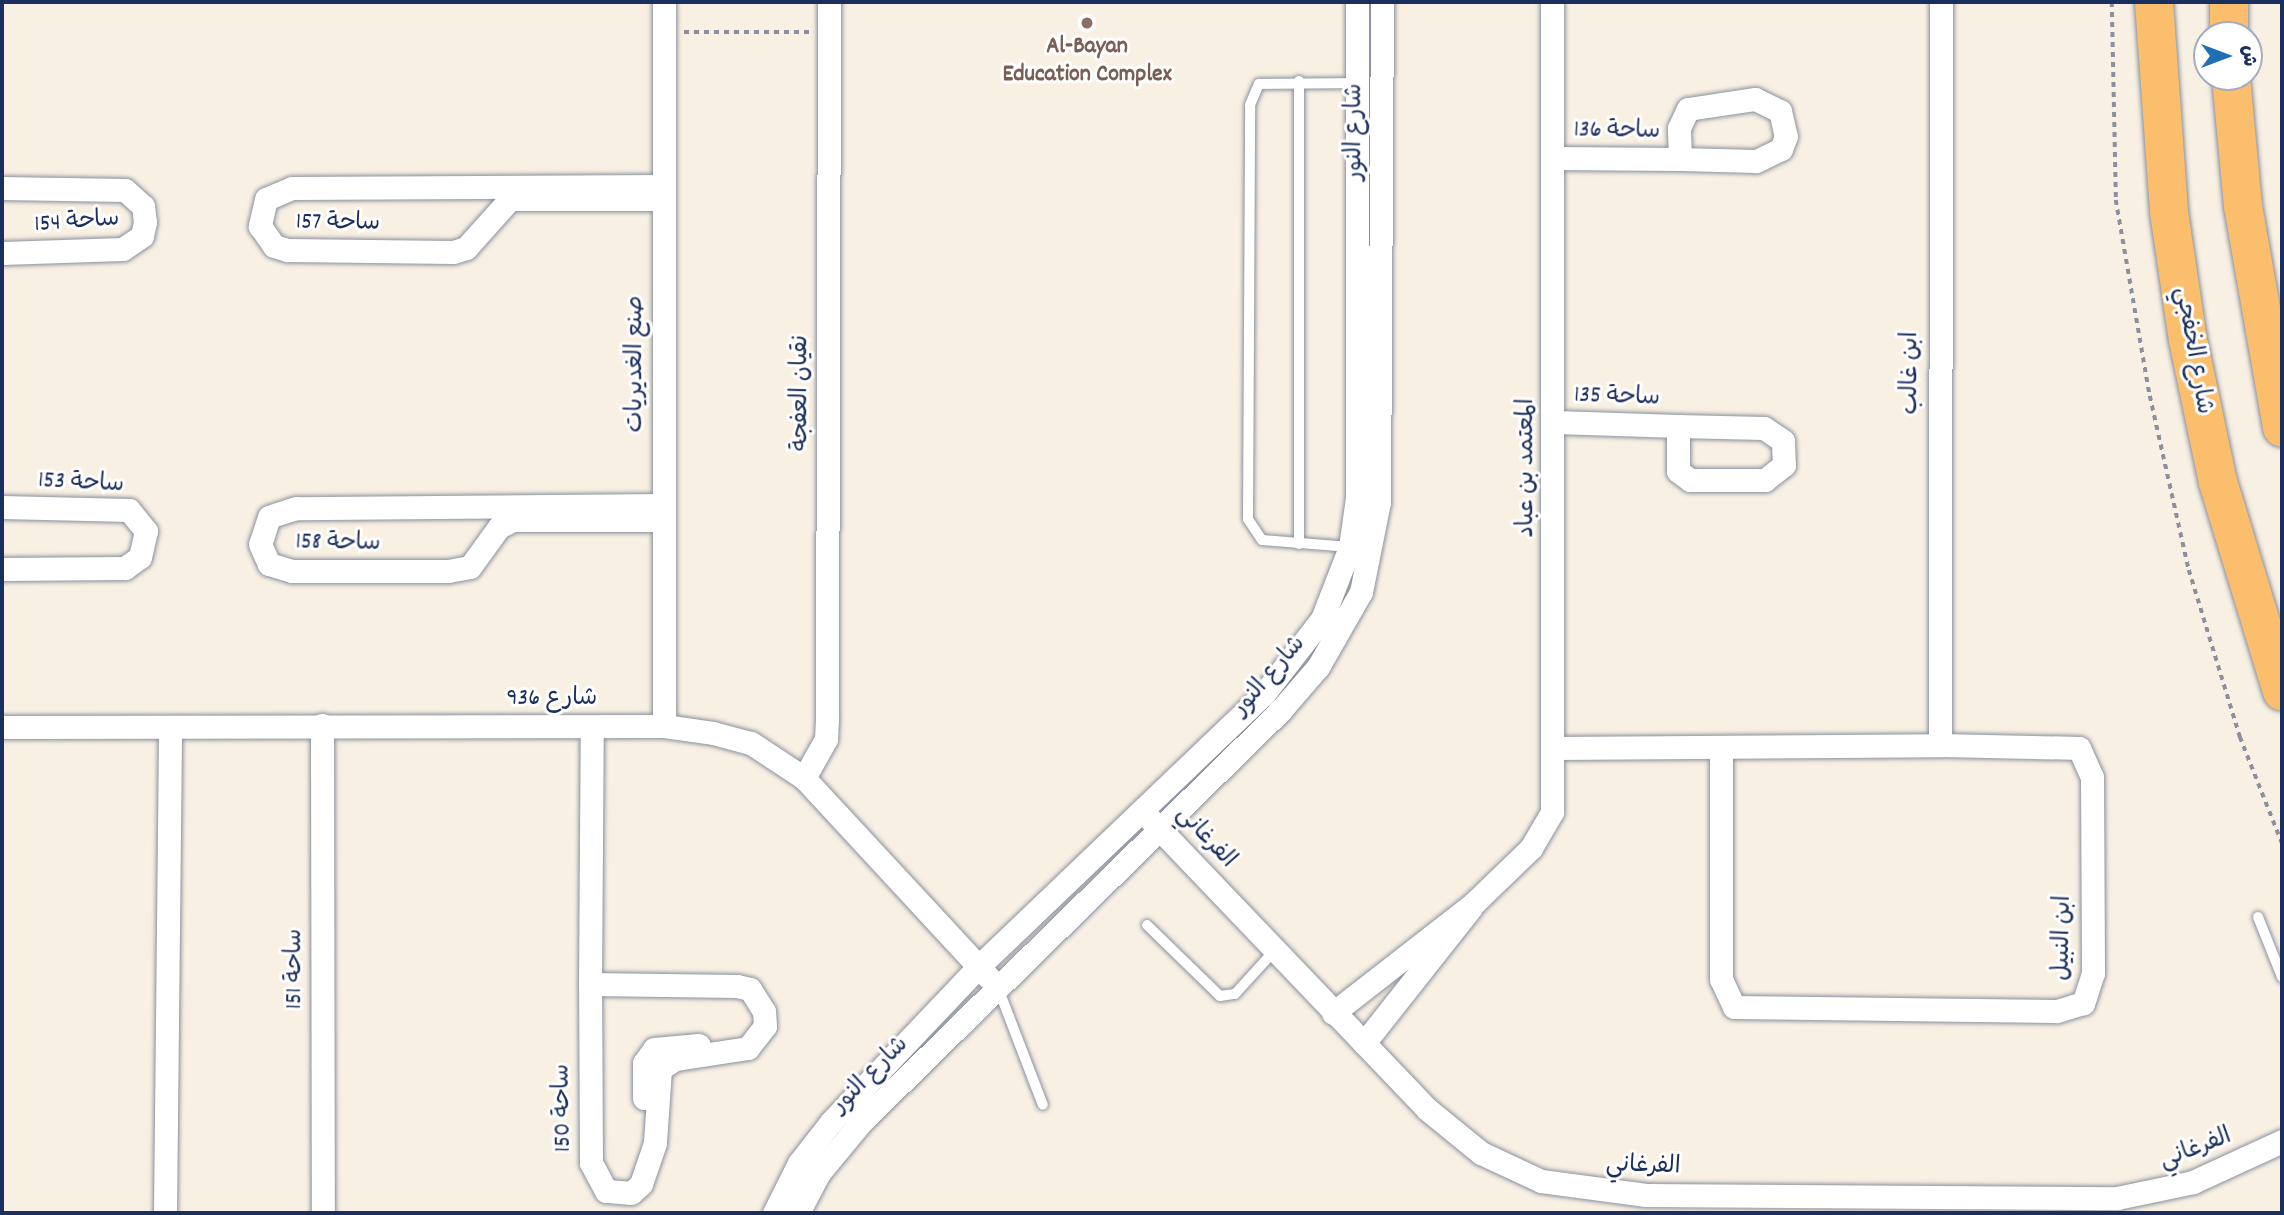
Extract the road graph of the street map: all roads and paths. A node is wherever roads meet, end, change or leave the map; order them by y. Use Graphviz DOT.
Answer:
graph roads {
  1 [pos="664,2"];
  2 [pos="829,2"];
  3 [pos="1357,2"];
  4 [pos="1382,2"];
  5 [pos="1552,2"];
  6 [pos="1941,2"];
  7 [pos="2112,2"];
  8 [pos="2154,2"];
  9 [pos="2229,2"];
  10 [pos="2229,21"];
  11 [pos="664,32"];
  12 [pos="829,32"];
  13 [pos="1382,74"];
  14 [pos="1356,79"];
  15 [pos="1299,81"];
  16 [pos="2232,91"];
  17 [pos="1554,158"];
  18 [pos="1680,159"];
  19 [pos="467,187"];
  20 [pos="2,188"];
  21 [pos="663,192"];
  22 [pos="487,220"];
  23 [pos="2,253"];
  24 [pos="1555,422"];
  25 [pos="1678,426"];
  26 [pos="2282,428"];
  27 [pos="2,507"];
  28 [pos="462,507"];
  29 [pos="664,513"];
  30 [pos="488,541"];
  31 [pos="1299,544"];
  32 [pos="1350,547"];
  33 [pos="2,569"];
  34 [pos="2282,691"];
  35 [pos="322,725"];
  36 [pos="664,726"];
  37 [pos="2,727"];
  38 [pos="170,727"];
  39 [pos="592,727"];
  40 [pos="1940,744"];
  41 [pos="1721,747"];
  42 [pos="1555,748"];
  43 [pos="804,778"];
  44 [pos="1142,811"];
  45 [pos="1161,828"];
  46 [pos="2282,843"];
  47 [pos="1473,904"];
  48 [pos="2258,917"];
  49 [pos="1147,925"];
  50 [pos="1275,950"];
  51 [pos="979,966"];
  52 [pos="2282,977"];
  53 [pos="590,984"];
  54 [pos="998,988"];
  55 [pos="1333,1013"];
  56 [pos="1364,1043"];
  57 [pos="1043,1105"];
  58 [pos="2282,1141"];
  59 [pos="2046,1207"];
  60 [pos="2073,1207"];
  61 [pos="166,1213"];
  62 [pos="323,1213"];
  63 [pos="774,1213"];
  64 [pos="798,1213"];
  1 -- 11 [label="street, صنع الغديريات"];
  2 -- 12 [label="street, نقيان العفجة"];
  3 -- 14 [label="street, شارع النور"];
  4 -- 13 [label="street, شارع النور"];
  5 -- 17 [label="street, المعتمد بن عباد"];
  6 -- 40 [label="street, ابن غالب"];
  7 -- 46 [label="path"];
  8 -- 34 [label="highway, شارع الخفجي"];
  9 -- 10 [label="highway"];
  11 -- 12 [label="path"];
  11 -- 21 [label="street, صنع الغديريات"];
  12 -- 43 [label="street, نقيان العفجة"];
  13 -- 14 [label="street"];
  13 -- 45 [label="street, شارع النور"];
  14 -- 15 [label="lane"];
  14 -- 32 [label="street, شارع النور"];
  15 -- 31 [label="lane"];
  15 -- 31 [label="lane"];
  16 -- 26 [label="highway"];
  17 -- 18 [label="street, ساحة 136"];
  17 -- 24 [label="street, المعتمد بن عباد"];
  18 -- 18 [label="street, ساحة 136"];
  19 -- 21 [label="street, ساحة 157"];
  19 -- 22 [label="street"];
  19 -- 22 [label="street, ساحة 157"];
  20 -- 23 [label="street, ساحة 154"];
  21 -- 22 [label="street, ساحة 157"];
  21 -- 29 [label="street, صنع الغديريات"];
  24 -- 25 [label="street, ساحة 135"];
  24 -- 42 [label="street, المعتمد بن عباد"];
  25 -- 25 [label="street, ساحة 135"];
  27 -- 33 [label="street, ساحة 153"];
  28 -- 29 [label="street, ساحة 158"];
  28 -- 30 [label="street"];
  28 -- 30 [label="street, ساحة 158"];
  29 -- 30 [label="street, ساحة 158"];
  29 -- 36 [label="street, صنع الغديريات"];
  31 -- 32 [label="lane"];
  32 -- 44 [label="street, شارع النور"];
  35 -- 38 [label="street, شارع 936"];
  35 -- 39 [label="street, شارع 936"];
  35 -- 62 [label="street, ساحة 151"];
  36 -- 39 [label="street, شارع 936"];
  36 -- 43 [label="street, شارع 936"];
  37 -- 38 [label="street, شارع 936"];
  38 -- 61 [label="street"];
  39 -- 53 [label="street, ساحة 150"];
  40 -- 41 [label="street, ابن النبيل"];
  40 -- 41 [label="street, ابن النبيل"];
  41 -- 42 [label="street, ابن النبيل"];
  42 -- 47 [label="street, المعتمد بن عباد"];
  43 -- 51 [label="street, شارع 936"];
  44 -- 45 [label="street, الفرغاني"];
  44 -- 51 [label="street, شارع النور"];
  45 -- 50 [label="street, الفرغاني"];
  45 -- 54 [label="street, شارع النور"];
  47 -- 55 [label="street, المعتمد بن عباد"];
  47 -- 56 [label="street, المعتمد بن عباد"];
  48 -- 52 [label="lane"];
  49 -- 50 [label="lane"];
  50 -- 55 [label="street, الفرغاني"];
  51 -- 54 [label="street, شارع 936"];
  51 -- 63 [label="street, شارع النور"];
  53 -- 53 [label="street, ساحة 150"];
  54 -- 57 [label="lane"];
  54 -- 64 [label="street, شارع النور"];
  55 -- 56 [label="street, الفرغاني"];
  56 -- 59 [label="street, الفرغاني"];
  58 -- 60 [label="street, الفرغاني"];
  59 -- 60 [label="street, الفرغاني"];
}
